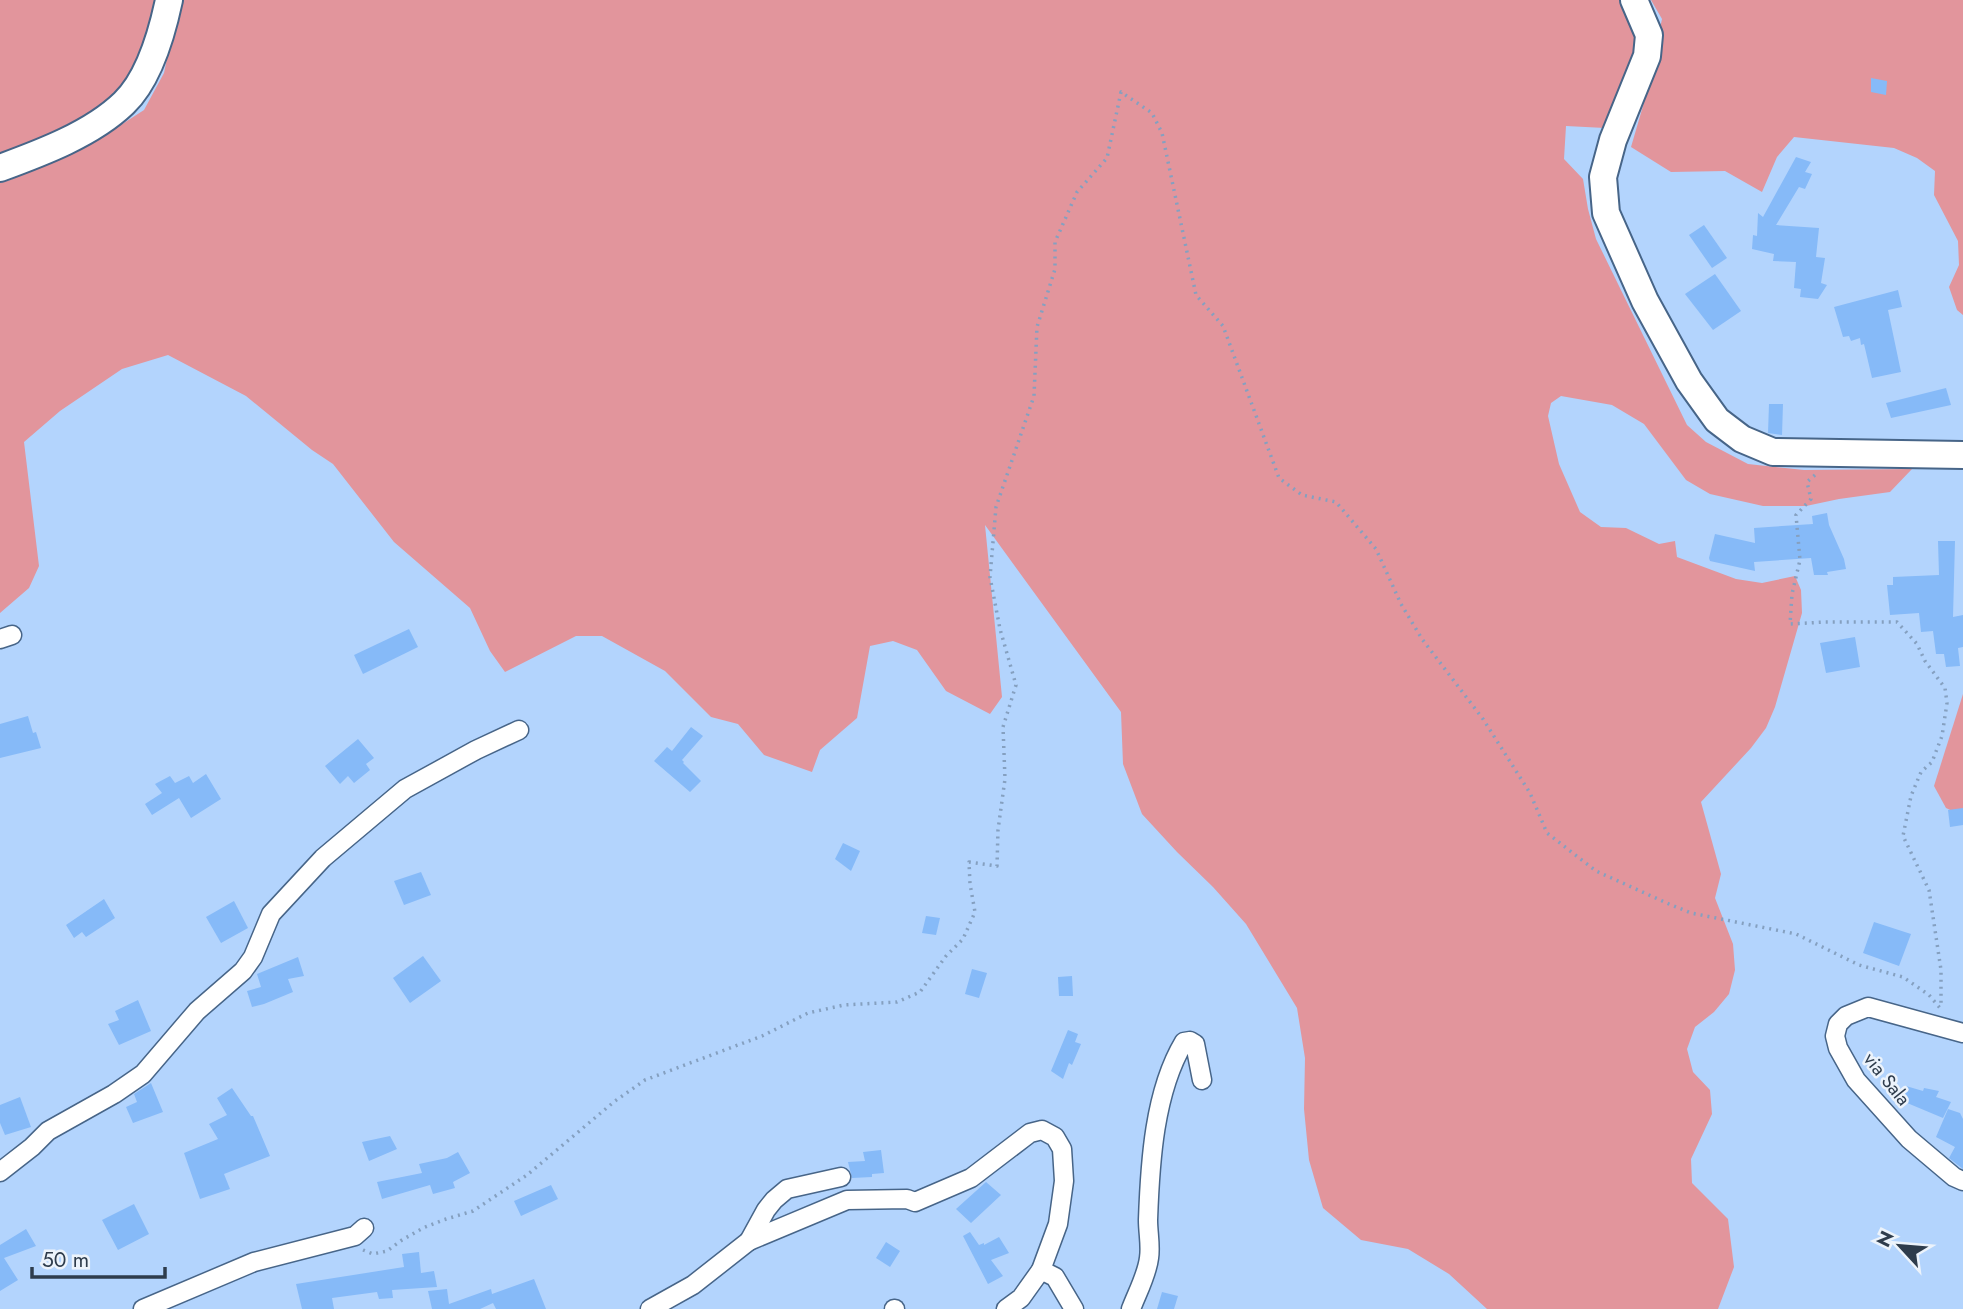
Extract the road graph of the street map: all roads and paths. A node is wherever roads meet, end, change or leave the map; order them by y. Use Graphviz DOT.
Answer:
graph roads {
  1 [pos="169,0"];
  2 [pos="1634,0"];
  3 [pos="0,168"];
  4 [pos="1836,453"];
  5 [pos="1963,455"];
  6 [pos="519,730"];
  7 [pos="1963,1032"];
  8 [pos="1202,1080"];
  9 [pos="0,1172"];
  10 [pos="841,1177"];
  11 [pos="1963,1181"];
  12 [pos="365,1228"];
  13 [pos="338,1241"];
  14 [pos="749,1241"];
  15 [pos="1041,1270"];
  16 [pos="143,1309"];
  17 [pos="650,1309"];
  18 [pos="1006,1309"];
  19 [pos="1074,1309"];
  20 [pos="1131,1309"];
  1 -- 3 [label="street"];
  2 -- 4 [label="street"];
  4 -- 5 [label="street"];
  4 -- 13 [label="path"];
  6 -- 9 [label="street"];
  7 -- 11 [label="street, via Sala"];
  8 -- 20 [label="street"];
  10 -- 14 [label="street"];
  12 -- 13 [label="street"];
  13 -- 16 [label="street"];
  14 -- 15 [label="street"];
  14 -- 17 [label="street"];
  15 -- 18 [label="street"];
  15 -- 19 [label="street"];
}
